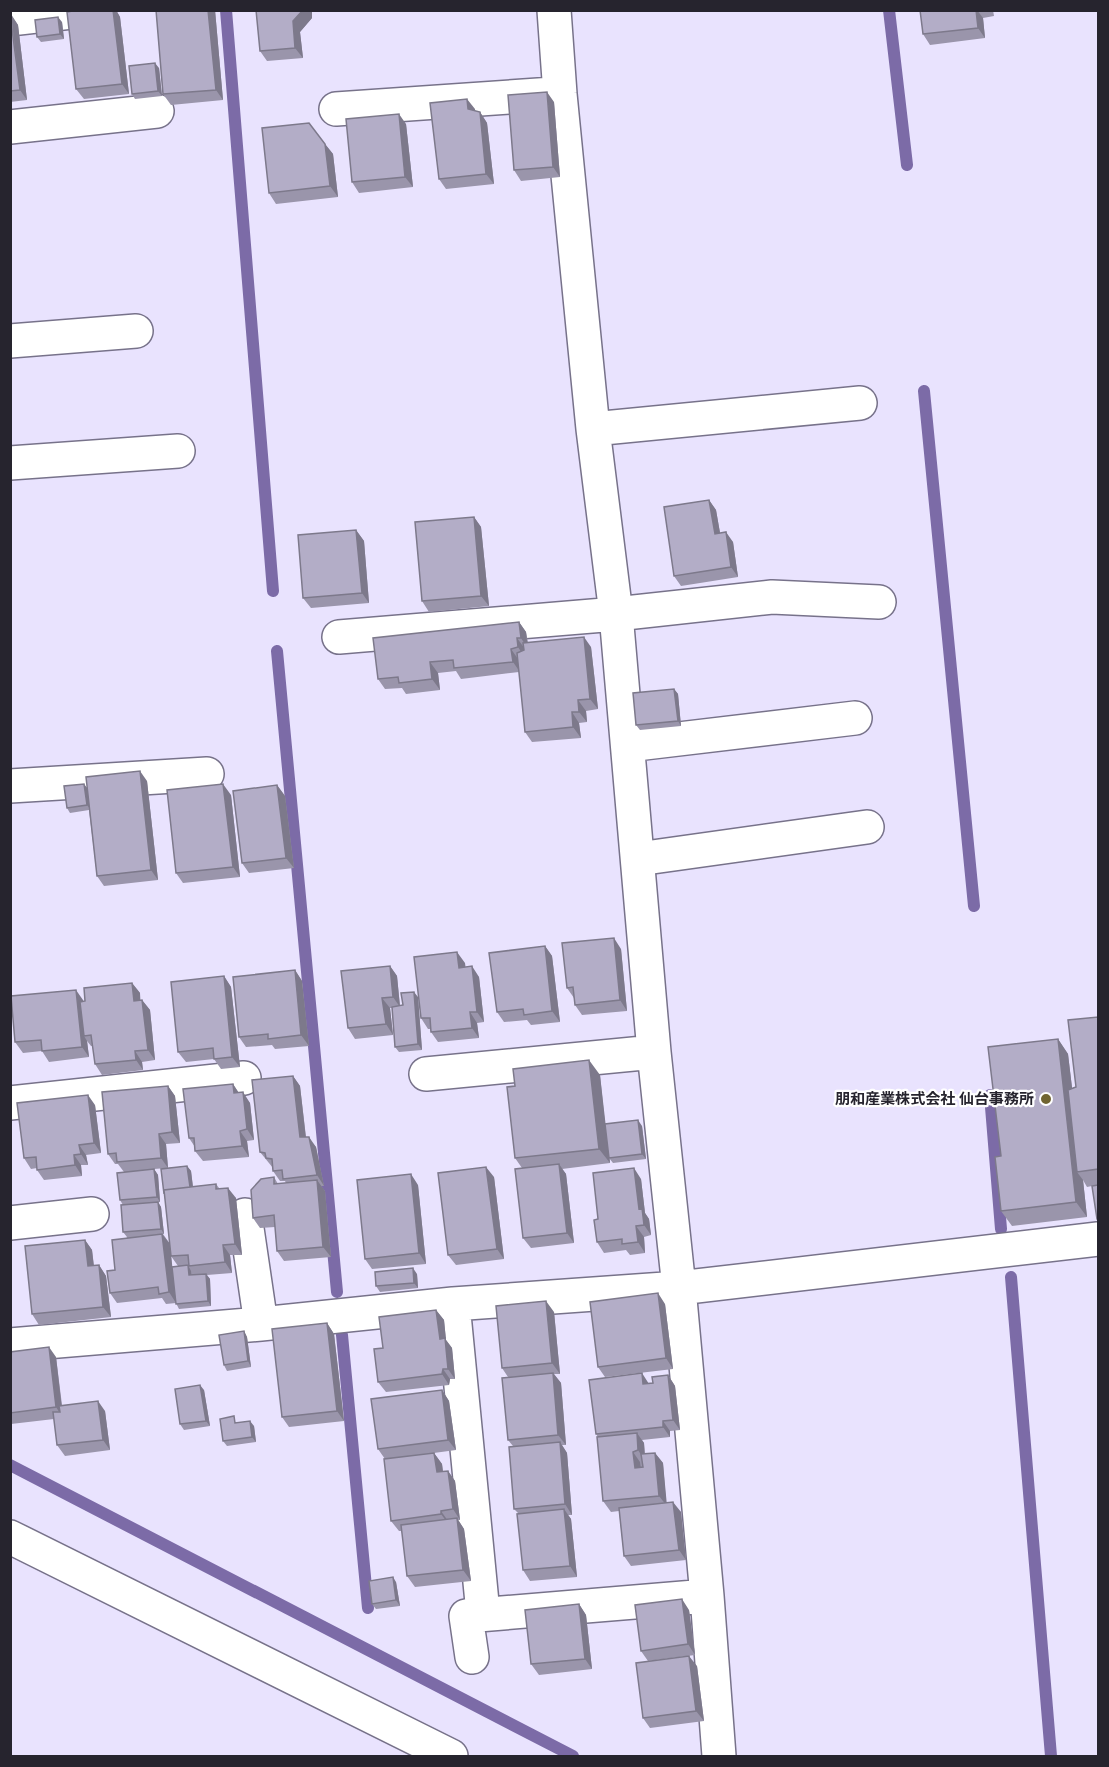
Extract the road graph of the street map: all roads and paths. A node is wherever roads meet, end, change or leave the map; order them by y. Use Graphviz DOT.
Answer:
graph roads {
  1 [pos="89,10"];
  2 [pos="554,10"];
  3 [pos="10,19"];
  4 [pos="560,94"];
  5 [pos="336,109"];
  6 [pos="158,111"];
  7 [pos="10,127"];
  8 [pos="136,331"];
  9 [pos="10,341"];
  10 [pos="860,403"];
  11 [pos="593,429"];
  12 [pos="178,451"];
  13 [pos="10,463"];
  14 [pos="879,602"];
  15 [pos="616,614"];
  16 [pos="339,637"];
  17 [pos="855,718"];
  18 [pos="628,745"];
  19 [pos="207,774"];
  20 [pos="10,786"];
  21 [pos="867,827"];
  22 [pos="638,859"];
  23 [pos="654,1052"];
  24 [pos="426,1074"];
  25 [pos="244,1077"];
  26 [pos="10,1103"];
  27 [pos="92,1214"];
  28 [pos="245,1215"];
  29 [pos="10,1223"];
  30 [pos="1098,1239"];
  31 [pos="679,1288"];
  32 [pos="453,1304"];
  33 [pos="261,1324"];
  34 [pos="10,1345"];
  35 [pos="10,1537"];
  36 [pos="707,1596"];
  37 [pos="483,1613"];
  38 [pos="472,1657"];
  39 [pos="451,1756"];
  40 [pos="719,1756"];
  1 -- 3 [label="street"];
  2 -- 4 [label="street"];
  4 -- 5 [label="street"];
  4 -- 11 [label="street"];
  6 -- 7 [label="street"];
  8 -- 9 [label="street"];
  10 -- 11 [label="street"];
  11 -- 15 [label="street"];
  12 -- 13 [label="street"];
  14 -- 15 [label="street"];
  15 -- 16 [label="street"];
  15 -- 18 [label="street"];
  17 -- 18 [label="street"];
  18 -- 22 [label="street"];
  19 -- 20 [label="street"];
  21 -- 22 [label="street"];
  22 -- 23 [label="street"];
  23 -- 24 [label="street"];
  23 -- 31 [label="street"];
  25 -- 26 [label="street"];
  27 -- 29 [label="street"];
  28 -- 33 [label="street"];
  30 -- 31 [label="street"];
  31 -- 32 [label="street"];
  31 -- 36 [label="street"];
  32 -- 33 [label="street"];
  32 -- 37 [label="street"];
  33 -- 34 [label="street"];
  35 -- 39 [label="street"];
  36 -- 37 [label="street"];
  36 -- 40 [label="street"];
  37 -- 38 [label="street"];
}
